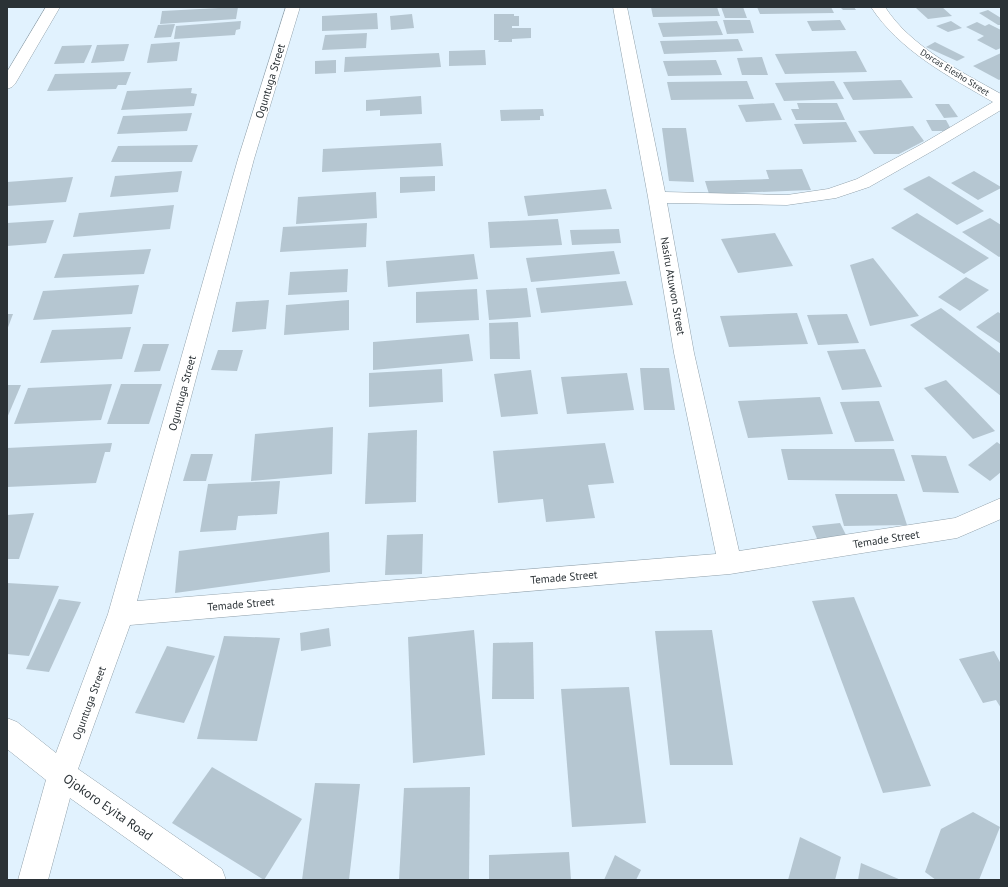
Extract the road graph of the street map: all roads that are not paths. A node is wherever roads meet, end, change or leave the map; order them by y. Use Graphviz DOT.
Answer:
graph roads {
  1 [pos="53,7"];
  2 [pos="293,7"];
  3 [pos="620,7"];
  4 [pos="878,7"];
  5 [pos="7,84"];
  6 [pos="1001,102"];
  7 [pos="657,197"];
  8 [pos="1001,508"];
  9 [pos="730,563"];
  10 [pos="121,614"];
  11 [pos="7,732"];
  12 [pos="62,775"];
  13 [pos="33,880"];
  14 [pos="211,880"];
  1 -- 5 [label="street"];
  2 -- 10 [label="street, Oguntuga Street"];
  3 -- 7 [label="street, Nasiru Atuwon Street"];
  4 -- 6 [label="street, Dorcas Elesho Street"];
  6 -- 7 [label="street"];
  7 -- 9 [label="street, Nasiru Atuwon Street"];
  8 -- 9 [label="street, Temade Street"];
  9 -- 10 [label="street, Temade Street"];
  10 -- 12 [label="street, Oguntuga Street"];
  11 -- 12 [label="street, Ojokoro Eyita Road"];
  12 -- 13 [label="street, Oguntuga Street"];
  12 -- 14 [label="street, Ojokoro Eyita Road"];
}
